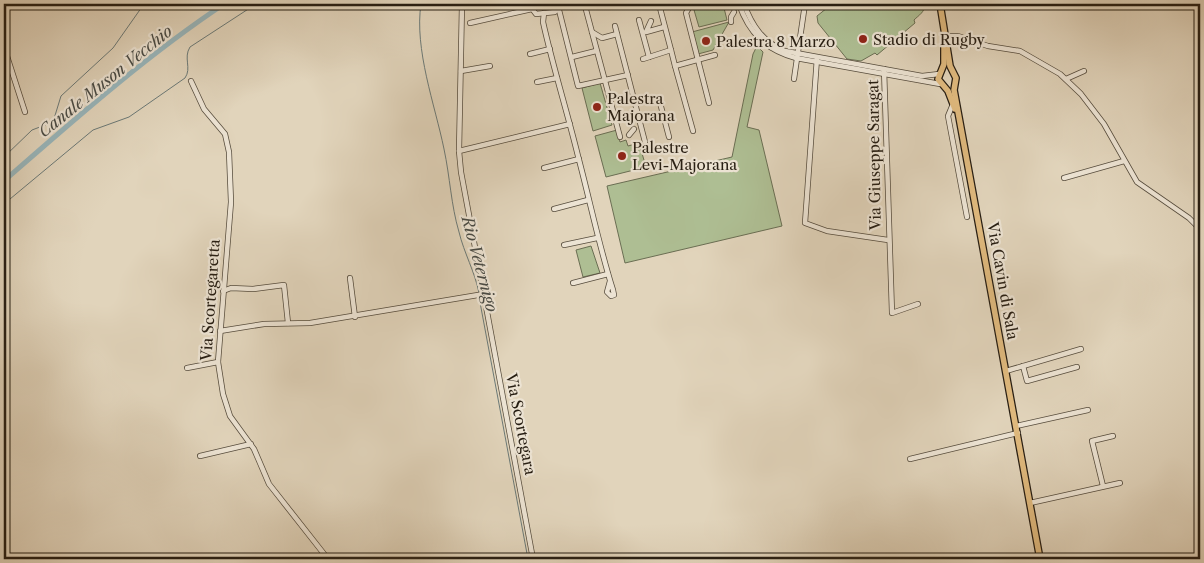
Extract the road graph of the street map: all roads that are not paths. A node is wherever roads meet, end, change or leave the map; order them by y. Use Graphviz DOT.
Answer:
graph roads {
  1 [pos="462,4"];
  2 [pos="537,4"];
  3 [pos="547,4"];
  4 [pos="662,4"];
  5 [pos="691,4"];
  6 [pos="739,4"];
  7 [pos="744,4"];
  8 [pos="805,4"];
  9 [pos="940,4"];
  10 [pos="557,6"];
  11 [pos="585,6"];
  12 [pos="532,9"];
  13 [pos="734,12"];
  14 [pos="544,13"];
  15 [pos="538,14"];
  16 [pos="639,20"];
  17 [pos="651,21"];
  18 [pos="543,22"];
  19 [pos="731,22"];
  20 [pos="470,24"];
  21 [pos="615,26"];
  22 [pos="664,27"];
  23 [pos="592,32"];
  24 [pos="617,34"];
  25 [pos="945,36"];
  26 [pos="4,47"];
  27 [pos="550,49"];
  28 [pos="596,50"];
  29 [pos="671,50"];
  30 [pos="530,54"];
  31 [pos="714,55"];
  32 [pos="796,56"];
  33 [pos="572,57"];
  34 [pos="649,58"];
  35 [pos="643,59"];
  36 [pos="698,60"];
  37 [pos="817,60"];
  38 [pos="490,66"];
  39 [pos="675,66"];
  40 [pos="461,71"];
  41 [pos="884,71"];
  42 [pos="1084,71"];
  43 [pos="952,72"];
  44 [pos="941,73"];
  45 [pos="628,75"];
  46 [pos="557,78"];
  47 [pos="794,79"];
  48 [pos="1066,79"];
  49 [pos="191,81"];
  50 [pos="605,81"];
  51 [pos="537,82"];
  52 [pos="954,84"];
  53 [pos="942,86"];
  54 [pos="659,99"];
  55 [pos="709,103"];
  56 [pos="953,104"];
  57 [pos="25,112"];
  58 [pos="570,124"];
  59 [pos="634,129"];
  60 [pos="693,131"];
  61 [pos="964,133"];
  62 [pos="630,135"];
  63 [pos="669,137"];
  64 [pos="620,138"];
  65 [pos="645,142"];
  66 [pos="459,151"];
  67 [pos="579,159"];
  68 [pos="1124,161"];
  69 [pos="544,168"];
  70 [pos="1064,178"];
  71 [pos="588,200"];
  72 [pos="554,209"];
  73 [pos="967,217"];
  74 [pos="1200,228"];
  75 [pos="597,238"];
  76 [pos="888,240"];
  77 [pos="564,245"];
  78 [pos="608,274"];
  79 [pos="350,278"];
  80 [pos="610,281"];
  81 [pos="573,283"];
  82 [pos="223,291"];
  83 [pos="484,294"];
  84 [pos="918,304"];
  85 [pos="355,316"];
  86 [pos="288,323"];
  87 [pos="220,331"];
  88 [pos="1080,349"];
  89 [pos="218,362"];
  90 [pos="1023,366"];
  91 [pos="1077,367"];
  92 [pos="186,368"];
  93 [pos="1006,371"];
  94 [pos="1088,410"];
  95 [pos="1016,426"];
  96 [pos="1018,433"];
  97 [pos="1113,436"];
  98 [pos="251,444"];
  99 [pos="200,456"];
  100 [pos="910,459"];
  101 [pos="1120,483"];
  102 [pos="1104,486"];
  103 [pos="1030,503"];
  104 [pos="4,543"];
  105 [pos="6,559"];
  106 [pos="328,559"];
  107 [pos="533,559"];
  108 [pos="1040,559"];
  1 -- 40 [label="street, Via Scortegara"];
  2 -- 3 [label="street"];
  2 -- 12 [label="street"];
  4 -- 22 [label="street"];
  5 -- 36 [label="street"];
  6 -- 32 [label="street"];
  7 -- 32 [label="street"];
  8 -- 32 [label="street"];
  9 -- 25 [label="main road"];
  10 -- 14 [label="street"];
  10 -- 33 [label="street"];
  11 -- 23 [label="street"];
  12 -- 15 [label="street"];
  12 -- 20 [label="street"];
  13 -- 19 [label="street"];
  14 -- 15 [label="street"];
  14 -- 18 [label="street"];
  15 -- 18 [label="street"];
  16 -- 34 [label="street"];
  17 -- 22 [label="street"];
  18 -- 27 [label="street"];
  21 -- 24 [label="street"];
  22 -- 29 [label="street"];
  23 -- 24 [label="street"];
  23 -- 28 [label="street"];
  24 -- 45 [label="street"];
  25 -- 43 [label="main road"];
  25 -- 44 [label="main road"];
  25 -- 48 [label="street"];
  26 -- 57 [label="street"];
  27 -- 30 [label="street"];
  27 -- 46 [label="street"];
  28 -- 33 [label="street"];
  28 -- 50 [label="street"];
  29 -- 34 [label="street"];
  29 -- 39 [label="street"];
  31 -- 36 [label="street"];
  32 -- 37 [label="street"];
  32 -- 47 [label="street"];
  33 -- 50 [label="street"];
  34 -- 35 [label="street"];
  36 -- 39 [label="street"];
  36 -- 55 [label="street"];
  37 -- 41 [label="street"];
  37 -- 76 [label="street, Via Giuseppe Saragat"];
  38 -- 40 [label="street"];
  39 -- 60 [label="street"];
  40 -- 66 [label="street, Via Scortegara"];
  41 -- 44 [label="street"];
  41 -- 53 [label="street"];
  41 -- 76 [label="street, Via Giuseppe Saragat"];
  42 -- 48 [label="street"];
  43 -- 44 [label="main road"];
  43 -- 52 [label="main road, Via Cavin di Sala"];
  44 -- 53 [label="main road"];
  45 -- 50 [label="street"];
  45 -- 65 [label="street"];
  46 -- 51 [label="street"];
  46 -- 58 [label="street"];
  48 -- 68 [label="street"];
  49 -- 82 [label="street, Via Scortegaretta"];
  50 -- 64 [label="street"];
  52 -- 53 [label="main road"];
  52 -- 61 [label="main road, Via Cavin di Sala"];
  53 -- 56 [label="main road, Via Cavin di Sala"];
  54 -- 63 [label="street"];
  56 -- 61 [label="main road, Via Cavin di Sala"];
  56 -- 73 [label="street, Via Cavin di Sala"];
  58 -- 66 [label="street"];
  58 -- 67 [label="street"];
  59 -- 62 [label="street"];
  61 -- 93 [label="main road, Via Cavin di Sala"];
  66 -- 83 [label="street, Via Scortegara"];
  67 -- 69 [label="street"];
  67 -- 71 [label="street"];
  68 -- 70 [label="street"];
  68 -- 74 [label="street"];
  71 -- 72 [label="street"];
  71 -- 75 [label="street"];
  75 -- 77 [label="street"];
  75 -- 78 [label="street"];
  76 -- 84 [label="street, Via Giuseppe Saragat"];
  78 -- 80 [label="street"];
  78 -- 81 [label="street"];
  79 -- 85 [label="street"];
  82 -- 86 [label="street"];
  82 -- 87 [label="street, Via Scortegaretta"];
  83 -- 85 [label="street"];
  83 -- 107 [label="street, Via Scortegara"];
  85 -- 86 [label="street"];
  86 -- 87 [label="street"];
  87 -- 89 [label="street, Via Scortegaretta"];
  88 -- 90 [label="street"];
  89 -- 92 [label="street"];
  89 -- 98 [label="street, Via Scortegaretta"];
  90 -- 91 [label="street"];
  90 -- 93 [label="street"];
  93 -- 95 [label="main road, Via Cavin di Sala"];
  94 -- 95 [label="street"];
  95 -- 96 [label="main road, Via Cavin di Sala"];
  96 -- 100 [label="street"];
  96 -- 103 [label="main road, Via Cavin di Sala"];
  97 -- 102 [label="street"];
  98 -- 99 [label="street"];
  98 -- 106 [label="street, Via Scortegaretta"];
  101 -- 102 [label="street"];
  102 -- 103 [label="street"];
  103 -- 108 [label="main road, Via Cavin di Sala"];
  104 -- 105 [label="street"];
}
